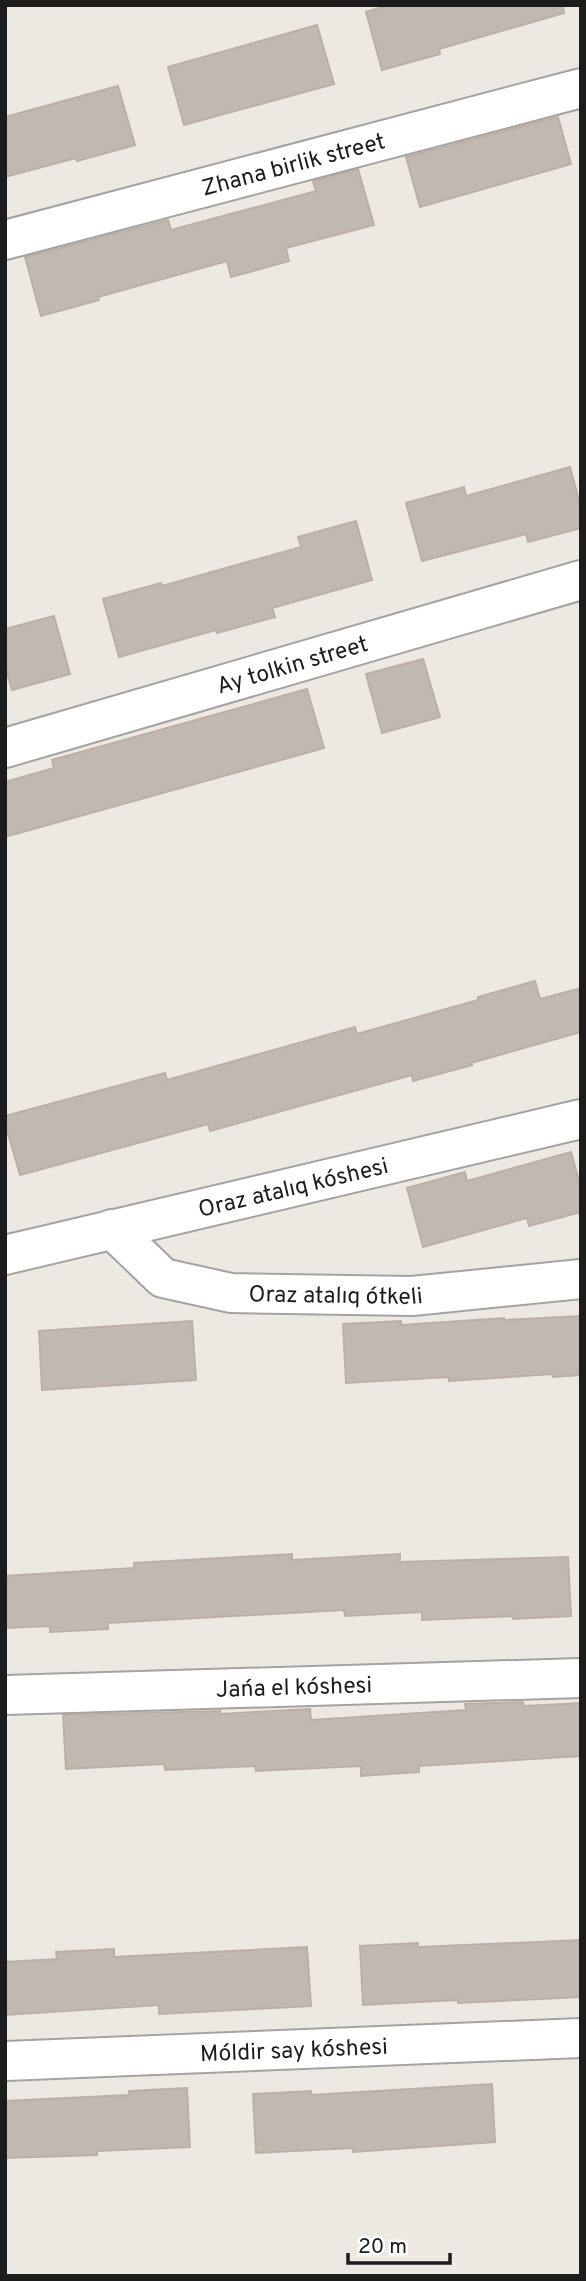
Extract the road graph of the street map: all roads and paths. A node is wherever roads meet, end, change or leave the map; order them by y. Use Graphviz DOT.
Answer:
graph roads {
  1 [pos="581,88"];
  2 [pos="5,240"];
  3 [pos="581,580"];
  4 [pos="5,748"];
  5 [pos="581,1119"];
  6 [pos="112,1229"];
  7 [pos="5,1255"];
  8 [pos="581,1279"];
  9 [pos="581,1678"];
  10 [pos="5,1695"];
  11 [pos="581,2038"];
  12 [pos="5,2061"];
  1 -- 2 [label="street, Zhana birlik street"];
  3 -- 4 [label="street, Ay tolkin street"];
  5 -- 6 [label="street, Oraz atalıq kóshesi"];
  6 -- 7 [label="street, Oraz atalıq kóshesi"];
  6 -- 8 [label="street, Oraz atalıq ótkeli"];
  9 -- 10 [label="street, Jańa el kóshesi"];
  11 -- 12 [label="street, Móldir say kóshesi"];
}
